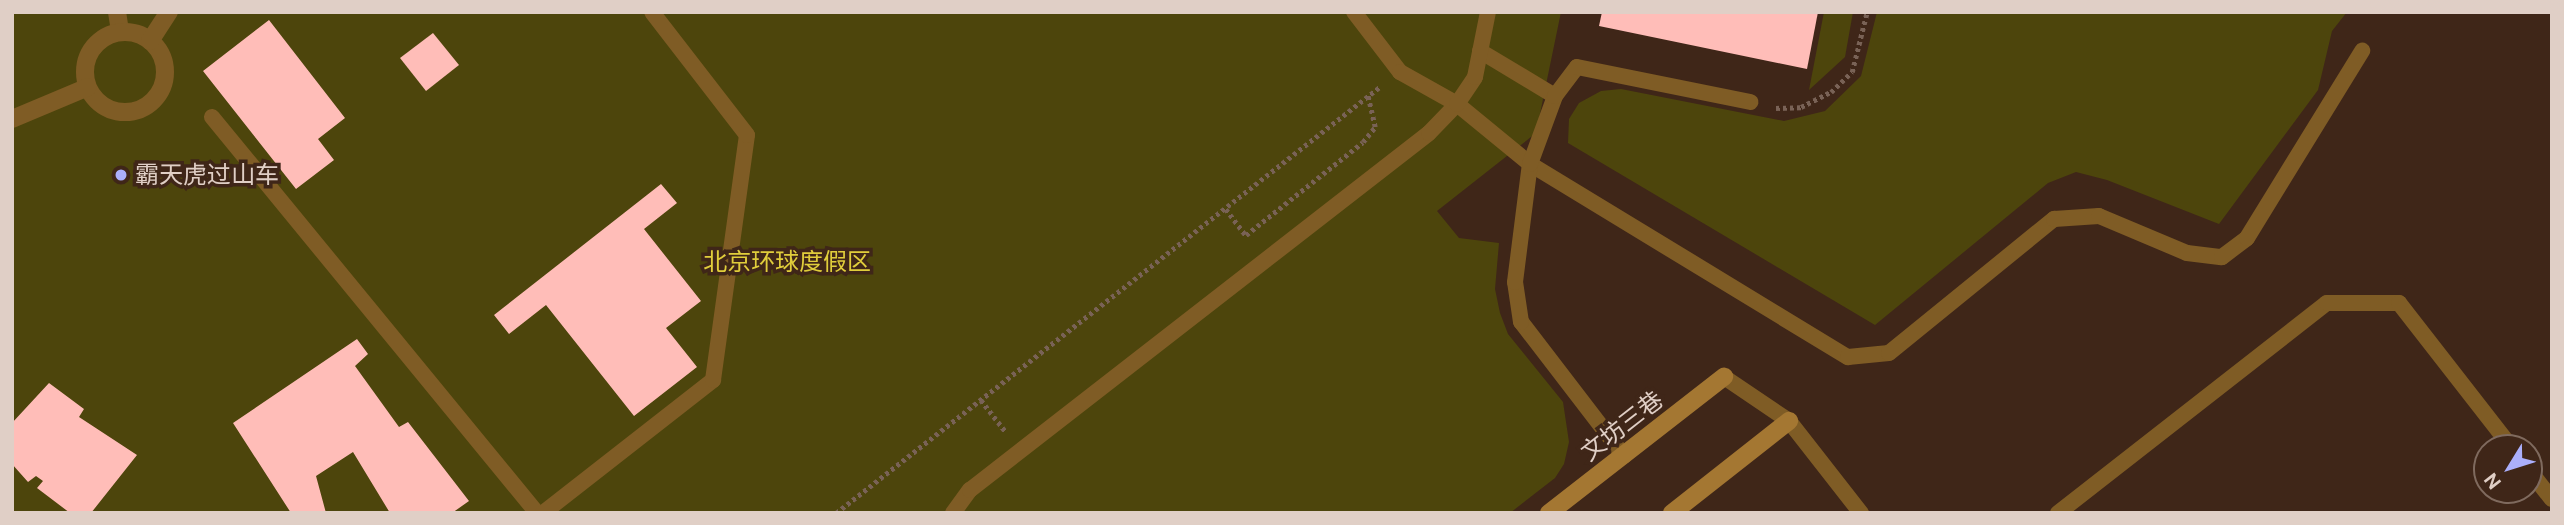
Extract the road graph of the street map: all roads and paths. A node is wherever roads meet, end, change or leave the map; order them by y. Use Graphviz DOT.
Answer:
graph roads {
  1 [pos="117,12"];
  2 [pos="169,12"];
  3 [pos="652,12"];
  4 [pos="1354,12"];
  5 [pos="1488,12"];
  6 [pos="1867,12"];
  7 [pos="120,32"];
  8 [pos="150,41"];
  9 [pos="1480,51"];
  10 [pos="2362,51"];
  11 [pos="1400,72"];
  12 [pos="88,87"];
  13 [pos="1368,96"];
  14 [pos="1555,96"];
  15 [pos="1751,102"];
  16 [pos="1457,104"];
  17 [pos="1772,108"];
  18 [pos="212,117"];
  19 [pos="12,119"];
  20 [pos="1530,164"];
  21 [pos="1226,209"];
  22 [pos="1246,235"];
  23 [pos="1265,260"];
  24 [pos="1724,377"];
  25 [pos="981,400"];
  26 [pos="1789,421"];
  27 [pos="2501,434"];
  28 [pos="1021,451"];
  29 [pos="1624,456"];
  30 [pos="537,513"];
  31 [pos="543,513"];
  32 [pos="836,513"];
  33 [pos="953,513"];
  34 [pos="1549,513"];
  35 [pos="1672,513"];
  36 [pos="1861,513"];
  37 [pos="2059,513"];
  1 -- 7 [label="street"];
  2 -- 8 [label="street"];
  3 -- 31 [label="lane"];
  4 -- 11 [label="lane"];
  5 -- 9 [label="lane"];
  6 -- 17 [label="path"];
  7 -- 8 [label="street"];
  7 -- 12 [label="street"];
  8 -- 12 [label="street"];
  9 -- 14 [label="lane"];
  9 -- 16 [label="lane"];
  10 -- 20 [label="lane"];
  11 -- 13 [label="path"];
  11 -- 16 [label="lane"];
  12 -- 19 [label="street"];
  13 -- 21 [label="path"];
  13 -- 22 [label="path"];
  14 -- 15 [label="lane"];
  14 -- 20 [label="lane"];
  16 -- 20 [label="lane"];
  16 -- 23 [label="lane"];
  18 -- 30 [label="lane"];
  20 -- 29 [label="lane"];
  21 -- 22 [label="path"];
  21 -- 25 [label="path"];
  22 -- 23 [label="path"];
  23 -- 28 [label="lane"];
  24 -- 26 [label="lane"];
  24 -- 29 [label="main road, 文坊三巷"];
  25 -- 28 [label="path"];
  25 -- 32 [label="path"];
  26 -- 35 [label="main road"];
  26 -- 36 [label="lane"];
  27 -- 37 [label="lane"];
  28 -- 33 [label="lane"];
  29 -- 34 [label="main road, 文坊三巷"];
}
